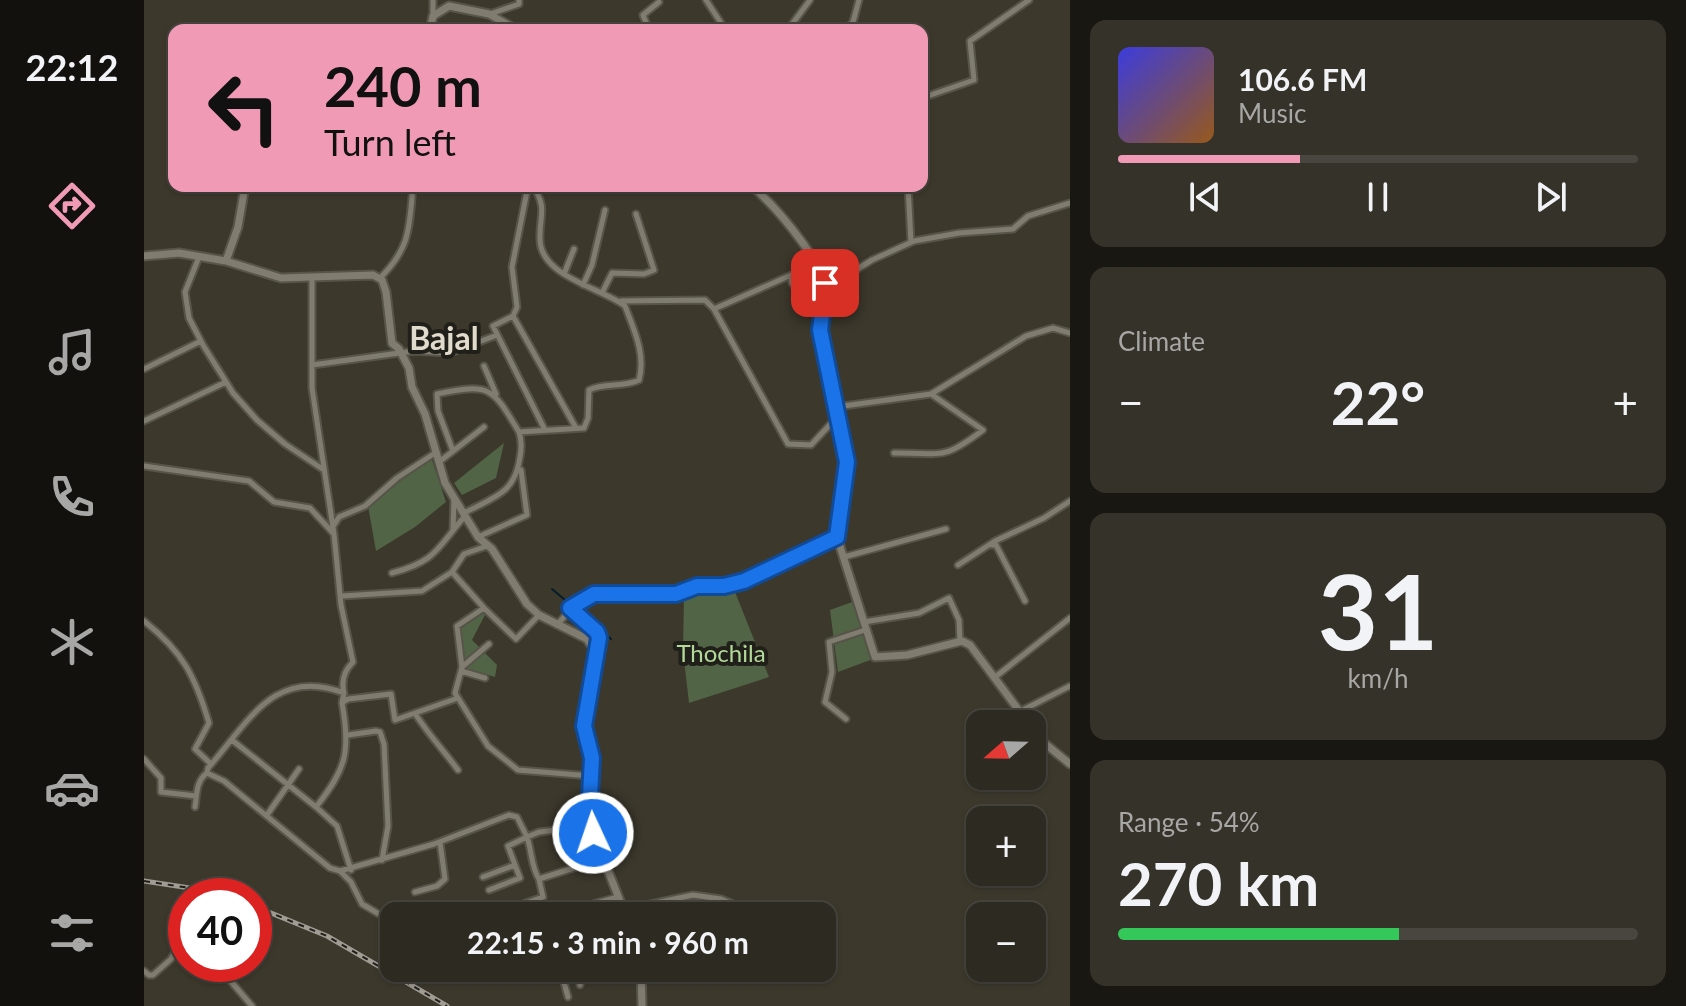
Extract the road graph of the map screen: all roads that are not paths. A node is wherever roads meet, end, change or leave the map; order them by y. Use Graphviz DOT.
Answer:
graph roads {
  1 [pos="433,0"];
  2 [pos="519,0"];
  3 [pos="706,0"];
  4 [pos="810,0"];
  5 [pos="859,0"];
  6 [pos="1029,0"];
  7 [pos="659,2"];
  8 [pos="489,14"];
  9 [pos="433,16"];
  10 [pos="431,24"];
  11 [pos="506,24"];
  12 [pos="647,24"];
  13 [pos="720,24"];
  14 [pos="794,24"];
  15 [pos="851,24"];
  16 [pos="928,95"];
  17 [pos="244,192"];
  18 [pos="412,192"];
  19 [pos="529,192"];
  20 [pos="535,192"];
  21 [pos="759,192"];
  22 [pos="908,192"];
  23 [pos="1070,203"];
  24 [pos="605,210"];
  25 [pos="636,214"];
  26 [pos="911,242"];
  27 [pos="574,249"];
  28 [pos="144,256"];
  29 [pos="199,257"];
  30 [pos="226,261"];
  31 [pos="814,265"];
  32 [pos="564,274"];
  33 [pos="791,275"];
  34 [pos="312,277"];
  35 [pos="379,279"];
  36 [pos="825,283"];
  37 [pos="583,285"];
  38 [pos="602,293"];
  39 [pos="620,302"];
  40 [pos="714,309"];
  41 [pos="813,313"];
  42 [pos="513,316"];
  43 [pos="1070,333"];
  44 [pos="497,335"];
  45 [pos="201,341"];
  46 [pos="400,352"];
  47 [pos="312,365"];
  48 [pos="484,366"];
  49 [pos="144,369"];
  50 [pos="226,382"];
  51 [pos="931,394"];
  52 [pos="496,395"];
  53 [pos="836,407"];
  54 [pos="837,417"];
  55 [pos="144,421"];
  56 [pos="484,427"];
  57 [pos="576,428"];
  58 [pos="545,430"];
  59 [pos="519,432"];
  60 [pos="453,451"];
  61 [pos="435,453"];
  62 [pos="894,453"];
  63 [pos="520,460"];
  64 [pos="438,463"];
  65 [pos="144,466"];
  66 [pos="324,470"];
  67 [pos="454,497"];
  68 [pos="1070,501"];
  69 [pos="465,514"];
  70 [pos="318,515"];
  71 [pos="332,521"];
  72 [pos="946,529"];
  73 [pos="453,530"];
  74 [pos="334,534"];
  75 [pos="478,537"];
  76 [pos="837,537"];
  77 [pos="990,545"];
  78 [pos="487,546"];
  79 [pos="843,557"];
  80 [pos="958,565"];
  81 [pos="452,572"];
  82 [pos="392,573"];
  83 [pos="342,596"];
  84 [pos="1025,601"];
  85 [pos="572,606"];
  86 [pos="484,608"];
  87 [pos="539,615"];
  88 [pos="1070,618"];
  89 [pos="144,621"];
  90 [pos="557,625"];
  91 [pos="864,626"];
  92 [pos="960,641"];
  93 [pos="489,644"];
  94 [pos="596,653"];
  95 [pos="462,669"];
  96 [pos="485,678"];
  97 [pos="993,678"];
  98 [pos="1070,686"];
  99 [pos="344,693"];
  100 [pos="458,698"];
  101 [pos="342,703"];
  102 [pos="1017,710"];
  103 [pos="1023,710"];
  104 [pos="416,715"];
  105 [pos="846,719"];
  106 [pos="348,735"];
  107 [pos="232,740"];
  108 [pos="1046,744"];
  109 [pos="144,759"];
  110 [pos="211,764"];
  111 [pos="1070,764"];
  112 [pos="299,769"];
  113 [pos="458,770"];
  114 [pos="207,773"];
  115 [pos="591,776"];
  116 [pos="290,786"];
  117 [pos="196,796"];
  118 [pos="195,807"];
  119 [pos="316,807"];
  120 [pos="267,815"];
  121 [pos="592,826"];
  122 [pos="527,837"];
  123 [pos="440,842"];
  124 [pos="602,859"];
  125 [pos="382,860"];
  126 [pos="515,865"];
  127 [pos="351,870"];
  128 [pos="340,871"];
  129 [pos="483,877"];
  130 [pos="539,879"];
  131 [pos="489,890"];
  132 [pos="415,892"];
  133 [pos="618,897"];
  134 [pos="529,902"];
  135 [pos="600,902"];
  136 [pos="620,902"];
  137 [pos="665,902"];
  138 [pos="728,902"];
  139 [pos="380,915"];
  140 [pos="168,962"];
  141 [pos="144,971"];
  142 [pos="232,982"];
  143 [pos="564,982"];
  144 [pos="580,982"];
  145 [pos="641,982"];
  146 [pos="580,985"];
  147 [pos="568,997"];
  148 [pos="252,1006"];
  149 [pos="642,1006"];
  1 -- 9 [label="street"];
  2 -- 8 [label="street"];
  3 -- 13 [label="street"];
  4 -- 14 [label="street"];
  5 -- 15 [label="street"];
  6 -- 16 [label="street"];
  7 -- 12 [label="street"];
  8 -- 9 [label="street"];
  8 -- 11 [label="street"];
  9 -- 10 [label="street"];
  17 -- 30 [label="street"];
  18 -- 35 [label="street"];
  19 -- 42 [label="street"];
  20 -- 32 [label="street"];
  21 -- 31 [label="street"];
  22 -- 26 [label="street"];
  23 -- 26 [label="street"];
  24 -- 37 [label="street"];
  25 -- 38 [label="street"];
  26 -- 36 [label="street"];
  27 -- 32 [label="street"];
  28 -- 29 [label="street"];
  29 -- 30 [label="street"];
  29 -- 45 [label="street"];
  30 -- 34 [label="street"];
  31 -- 33 [label="street"];
  31 -- 36 [label="street"];
  32 -- 37 [label="street"];
  33 -- 40 [label="street"];
  33 -- 41 [label="street"];
  34 -- 35 [label="street"];
  34 -- 47 [label="street"];
  35 -- 46 [label="street"];
  36 -- 53 [label="street"];
  37 -- 38 [label="street"];
  38 -- 39 [label="street"];
  39 -- 40 [label="street"];
  39 -- 57 [label="street"];
  40 -- 54 [label="street"];
  42 -- 44 [label="street"];
  42 -- 57 [label="street"];
  43 -- 51 [label="street"];
  44 -- 46 [label="street"];
  44 -- 58 [label="street"];
  45 -- 49 [label="street"];
  45 -- 50 [label="street"];
  46 -- 47 [label="street"];
  46 -- 61 [label="street"];
  47 -- 66 [label="street"];
  48 -- 52 [label="street"];
  50 -- 55 [label="street"];
  50 -- 66 [label="street"];
  51 -- 53 [label="street"];
  51 -- 62 [label="street"];
  52 -- 59 [label="street"];
  52 -- 60 [label="street"];
  53 -- 54 [label="street"];
  54 -- 76 [label="street"];
  56 -- 60 [label="street"];
  57 -- 58 [label="street"];
  58 -- 59 [label="street"];
  59 -- 63 [label="street"];
  60 -- 64 [label="street"];
  61 -- 64 [label="street"];
  61 -- 74 [label="street"];
  63 -- 69 [label="street"];
  63 -- 75 [label="street"];
  64 -- 67 [label="street"];
  65 -- 70 [label="street"];
  66 -- 71 [label="street"];
  67 -- 69 [label="street"];
  67 -- 73 [label="street"];
  68 -- 77 [label="street"];
  69 -- 73 [label="street"];
  69 -- 75 [label="street"];
  70 -- 71 [label="street"];
  70 -- 74 [label="street"];
  71 -- 74 [label="street"];
  72 -- 79 [label="street"];
  73 -- 82 [label="street"];
  74 -- 83 [label="street"];
  75 -- 78 [label="street"];
  76 -- 79 [label="street"];
  76 -- 85 [label="street"];
  77 -- 80 [label="street"];
  77 -- 84 [label="street"];
  78 -- 81 [label="street"];
  78 -- 87 [label="street"];
  79 -- 91 [label="street"];
  81 -- 83 [label="street"];
  81 -- 86 [label="street"];
  83 -- 99 [label="street"];
  85 -- 90 [label="street"];
  85 -- 94 [label="street"];
  86 -- 87 [label="street"];
  86 -- 95 [label="street"];
  87 -- 90 [label="street"];
  88 -- 97 [label="street"];
  89 -- 110 [label="street"];
  90 -- 94 [label="street"];
  91 -- 92 [label="street"];
  91 -- 92 [label="street"];
  91 -- 105 [label="street"];
  92 -- 97 [label="street"];
  93 -- 95 [label="street"];
  94 -- 115 [label="street"];
  95 -- 96 [label="street"];
  95 -- 100 [label="street"];
  97 -- 102 [label="street"];
  98 -- 103 [label="street"];
  99 -- 101 [label="street"];
  99 -- 107 [label="street"];
  100 -- 104 [label="street"];
  100 -- 115 [label="street"];
  101 -- 104 [label="street"];
  101 -- 106 [label="street"];
  104 -- 113 [label="street"];
  106 -- 119 [label="street"];
  106 -- 125 [label="street"];
  107 -- 110 [label="street"];
  107 -- 116 [label="street"];
  108 -- 111 [label="street"];
  109 -- 117 [label="street"];
  110 -- 114 [label="street"];
  112 -- 116 [label="street"];
  114 -- 117 [label="street"];
  114 -- 120 [label="street"];
  115 -- 121 [label="street"];
  116 -- 119 [label="street"];
  116 -- 120 [label="street"];
  117 -- 118 [label="street"];
  119 -- 127 [label="street"];
  120 -- 128 [label="street"];
  121 -- 122 [label="street"];
  121 -- 124 [label="street"];
  122 -- 123 [label="street"];
  122 -- 126 [label="street"];
  122 -- 130 [label="street"];
  123 -- 125 [label="street"];
  123 -- 132 [label="street"];
  124 -- 130 [label="street"];
  124 -- 133 [label="street"];
  125 -- 127 [label="street"];
  126 -- 129 [label="street"];
  126 -- 131 [label="street"];
  127 -- 128 [label="street"];
  128 -- 139 [label="street"];
  130 -- 134 [label="street"];
  133 -- 135 [label="street"];
  133 -- 136 [label="street"];
  137 -- 138 [label="street"];
  140 -- 141 [label="street"];
  142 -- 148 [label="street"];
  143 -- 147 [label="street"];
  144 -- 146 [label="street"];
  145 -- 149 [label="street"];
}
